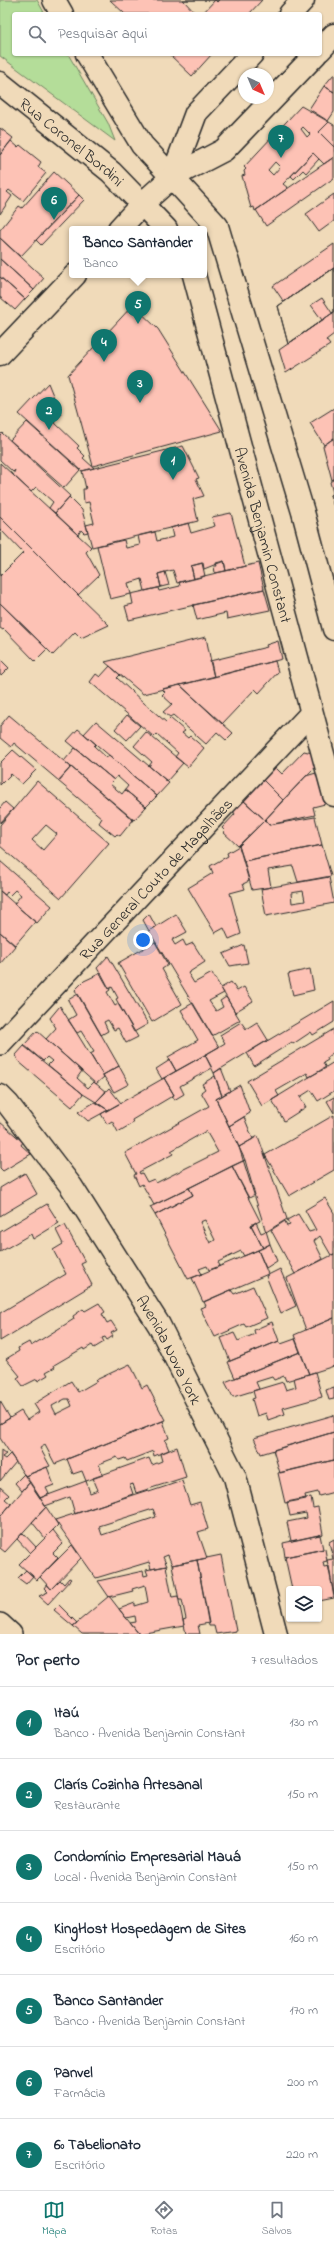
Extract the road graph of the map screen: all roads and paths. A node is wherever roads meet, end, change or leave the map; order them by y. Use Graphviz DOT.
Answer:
graph roads {
  1 [pos="54,0"];
  2 [pos="303,0"];
  3 [pos="61,12"];
  4 [pos="292,12"];
  5 [pos="334,35"];
  6 [pos="322,48"];
  7 [pos="87,56"];
  8 [pos="250,56"];
  9 [pos="314,56"];
  10 [pos="0,83"];
  11 [pos="172,177"];
  12 [pos="142,204"];
  13 [pos="121,226"];
  14 [pos="163,226"];
  15 [pos="72,278"];
  16 [pos="195,278"];
  17 [pos="0,354"];
  18 [pos="334,629"];
  19 [pos="311,713"];
  20 [pos="334,794"];
  21 [pos="0,1044"];
  22 [pos="0,1096"];
  23 [pos="0,1624"];
  24 [pos="11,1634"];
  25 [pos="276,1634"];
  1 -- 3 [label="main road"];
  2 -- 4 [label="main road"];
  5 -- 6 [label="main road"];
  7 -- 11 [label="main road"];
  8 -- 11 [label="main road"];
  9 -- 11 [label="main road"];
  10 -- 12 [label="main road, Rua Coronel Bordini"];
  11 -- 12 [label="main road"];
  11 -- 18 [label="main road"];
  12 -- 13 [label="main road"];
  12 -- 14 [label="main road"];
  15 -- 17 [label="main road"];
  16 -- 19 [label="main road, Avenida Benjamin Constant"];
  19 -- 20 [label="main road, Avenida Benjamin Constant"];
  19 -- 21 [label="street, Rua General Couto de Magalhães"];
  22 -- 25 [label="main road, Avenida Nova York"];
  23 -- 24 [label="street"];
}
